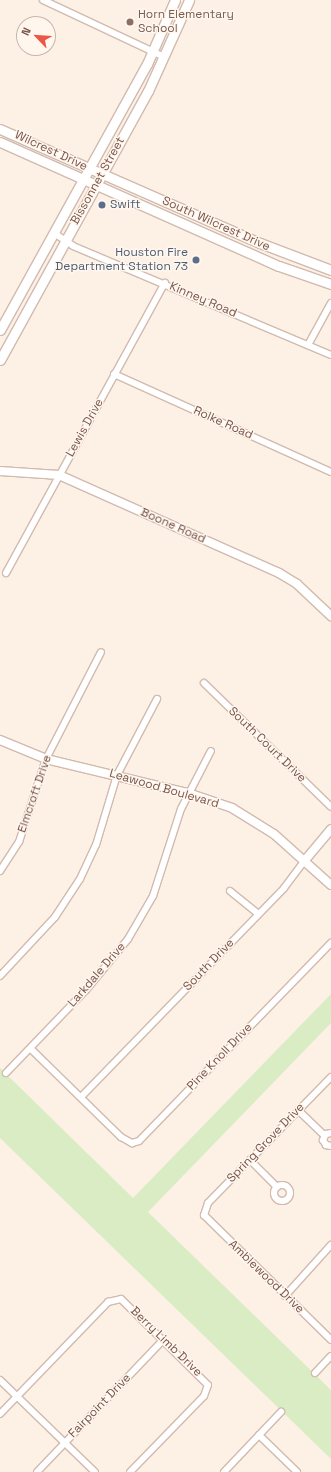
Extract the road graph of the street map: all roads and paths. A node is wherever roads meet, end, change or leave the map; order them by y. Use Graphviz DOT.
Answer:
graph roads {
  1 [pos="43,0"];
  2 [pos="175,0"];
  3 [pos="189,0"];
  4 [pos="154,50"];
  5 [pos="164,57"];
  6 [pos="4,130"];
  7 [pos="2,143"];
  8 [pos="90,169"];
  9 [pos="101,174"];
  10 [pos="83,180"];
  11 [pos="95,184"];
  12 [pos="210,221"];
  13 [pos="54,233"];
  14 [pos="206,234"];
  15 [pos="65,241"];
  16 [pos="331,270"];
  17 [pos="164,283"];
  18 [pos="331,284"];
  19 [pos="24,286"];
  20 [pos="37,293"];
  21 [pos="331,303"];
  22 [pos="0,330"];
  23 [pos="308,345"];
  24 [pos="331,355"];
  25 [pos="0,360"];
  26 [pos="114,374"];
  27 [pos="0,471"];
  28 [pos="331,472"];
  29 [pos="59,475"];
  30 [pos="6,573"];
  31 [pos="331,616"];
  32 [pos="101,652"];
  33 [pos="204,683"];
  34 [pos="157,699"];
  35 [pos="0,740"];
  36 [pos="211,751"];
  37 [pos="46,759"];
  38 [pos="118,775"];
  39 [pos="188,793"];
  40 [pos="331,807"];
  41 [pos="331,829"];
  42 [pos="306,859"];
  43 [pos="0,870"];
  44 [pos="331,884"];
  45 [pos="230,891"];
  46 [pos="258,914"];
  47 [pos="331,943"];
  48 [pos="1,975"];
  49 [pos="31,1049"];
  50 [pos="6,1073"];
  51 [pos="331,1076"];
  52 [pos="81,1097"];
  53 [pos="298,1110"];
  54 [pos="331,1134"];
  55 [pos="324,1135"];
  56 [pos="331,1146"];
  57 [pos="250,1160"];
  58 [pos="276,1187"];
  59 [pos="204,1212"];
  60 [pos="331,1245"];
  61 [pos="286,1296"];
  62 [pos="163,1340"];
  63 [pos="331,1340"];
  64 [pos="331,1356"];
  65 [pos="315,1373"];
  66 [pos="0,1380"];
  67 [pos="17,1396"];
  68 [pos="281,1412"];
  69 [pos="0,1414"];
  70 [pos="259,1435"];
  71 [pos="65,1443"];
  72 [pos="37,1472"];
  73 [pos="95,1472"];
  74 [pos="130,1472"];
  75 [pos="224,1472"];
  76 [pos="297,1472"];
  1 -- 4 [label="street"];
  2 -- 4 [label="main road, Bissonnet Street"];
  3 -- 5 [label="main road, Bissonnet Street"];
  4 -- 5 [label="street"];
  4 -- 8 [label="main road, Bissonnet Street"];
  5 -- 9 [label="main road, Bissonnet Street"];
  6 -- 7 [label="main road"];
  6 -- 8 [label="main road, Wilcrest Drive"];
  7 -- 10 [label="main road, Wilcrest Drive"];
  8 -- 9 [label="main road, Wilcrest Drive"];
  8 -- 10 [label="main road, Bissonnet Street"];
  9 -- 11 [label="main road, Bissonnet Street"];
  9 -- 12 [label="main road, South Wilcrest Drive"];
  10 -- 11 [label="main road, Wilcrest Drive"];
  10 -- 13 [label="main road, Bissonnet Street"];
  11 -- 14 [label="main road, South Wilcrest Drive"];
  11 -- 15 [label="main road, Bissonnet Street"];
  12 -- 14 [label="main road"];
  12 -- 16 [label="main road, South Wilcrest Drive"];
  13 -- 15 [label="street, Kinney Road"];
  13 -- 19 [label="main road, Bissonnet Street"];
  14 -- 18 [label="main road, South Wilcrest Drive"];
  15 -- 17 [label="street, Kinney Road"];
  15 -- 20 [label="main road, Bissonnet Street"];
  17 -- 23 [label="street, Kinney Road"];
  17 -- 26 [label="street, Lewis Drive"];
  19 -- 20 [label="main road"];
  19 -- 22 [label="main road, Bissonnet Street"];
  20 -- 25 [label="main road, Bissonnet Street"];
  21 -- 23 [label="street"];
  23 -- 24 [label="street, Kinney Road"];
  26 -- 28 [label="street, Rolke Road"];
  26 -- 29 [label="street, Lewis Drive"];
  27 -- 29 [label="street, Boone Road"];
  29 -- 30 [label="street, Lewis Drive"];
  29 -- 31 [label="street, Boone Road"];
  32 -- 37 [label="street, Elmcroft Drive"];
  33 -- 40 [label="street, South Court Drive"];
  34 -- 38 [label="street"];
  35 -- 37 [label="street, Leawood Boulevard"];
  36 -- 39 [label="street, Larkdale Drive"];
  37 -- 38 [label="street, Leawood Boulevard"];
  37 -- 43 [label="street, Elmcroft Drive"];
  38 -- 39 [label="street, Leawood Boulevard"];
  38 -- 48 [label="street"];
  39 -- 42 [label="street, Leawood Boulevard"];
  39 -- 49 [label="street, Larkdale Drive"];
  41 -- 42 [label="street, South Drive"];
  42 -- 44 [label="street, Leawood Boulevard"];
  42 -- 46 [label="street, South Drive"];
  45 -- 46 [label="street"];
  46 -- 52 [label="street, South Drive"];
  47 -- 52 [label="street, Pine Knoll Drive"];
  49 -- 50 [label="street, Larkdale Drive"];
  49 -- 52 [label="street"];
  51 -- 53 [label="street, Spring Grove Drive"];
  53 -- 55 [label="street"];
  53 -- 57 [label="street, Spring Grove Drive"];
  54 -- 55 [label="street"];
  55 -- 56 [label="street"];
  57 -- 58 [label="street"];
  57 -- 59 [label="street, Spring Grove Drive"];
  59 -- 61 [label="street, Amblewood Drive"];
  60 -- 61 [label="street"];
  61 -- 63 [label="street, Amblewood Drive"];
  62 -- 67 [label="street, Berry Limb Drive"];
  62 -- 71 [label="street, Fairpoint Drive"];
  62 -- 74 [label="street, Berry Limb Drive"];
  64 -- 65 [label="street"];
  66 -- 67 [label="street"];
  67 -- 69 [label="street"];
  67 -- 71 [label="street"];
  68 -- 70 [label="street"];
  70 -- 75 [label="street"];
  70 -- 76 [label="street"];
  71 -- 72 [label="street, Fairpoint Drive"];
  71 -- 73 [label="street"];
}
